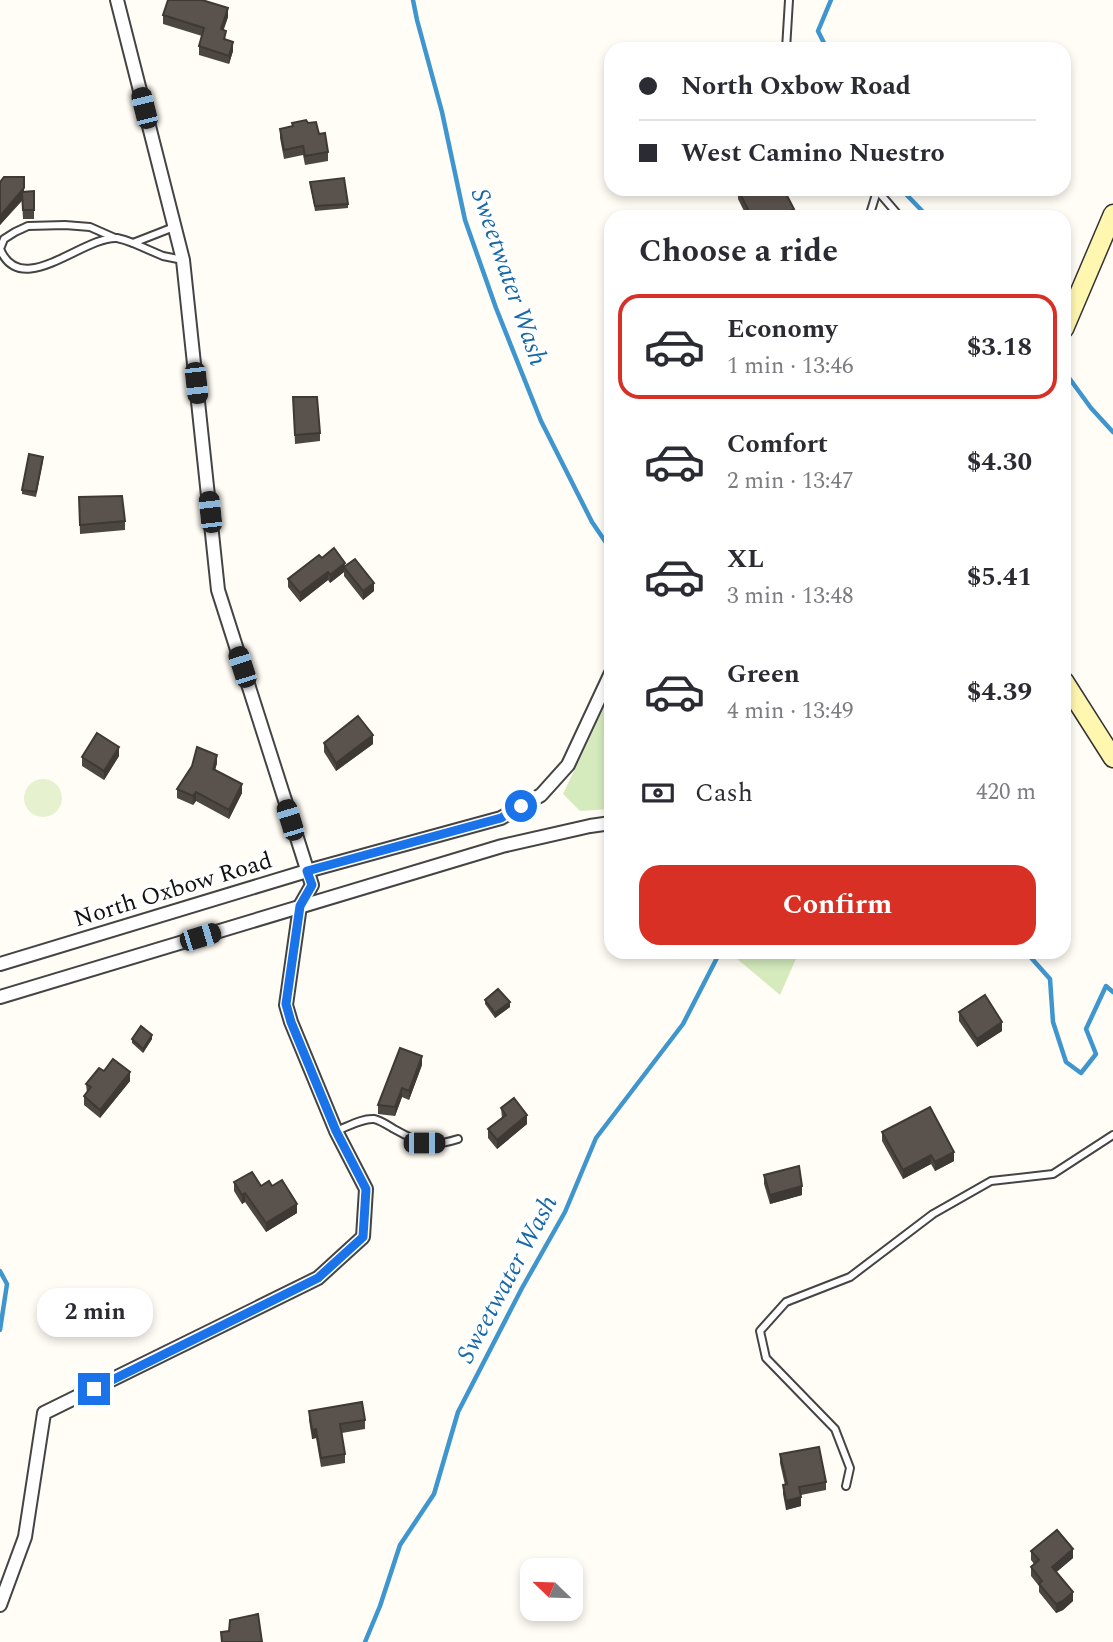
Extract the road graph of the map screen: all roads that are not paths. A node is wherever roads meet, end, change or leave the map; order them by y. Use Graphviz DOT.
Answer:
graph roads {
  1 [pos="789,0"];
  2 [pos="115,1"];
  3 [pos="786,42"];
  4 [pos="882,196"];
  5 [pos="894,210"];
  6 [pos="1113,216"];
  7 [pos="174,227"];
  8 [pos="115,238"];
  9 [pos="133,243"];
  10 [pos="183,260"];
  11 [pos="1071,313"];
  12 [pos="604,688"];
  13 [pos="1071,692"];
  14 [pos="1113,758"];
  15 [pos="604,824"];
  16 [pos="307,871"];
  17 [pos="300,906"];
  18 [pos="0,964"];
  19 [pos="0,998"];
  20 [pos="336,1131"];
  21 [pos="1113,1135"];
  22 [pos="458,1139"];
  23 [pos="846,1486"];
  24 [pos="0,1605"];
  1 -- 3 [label="lane"];
  2 -- 7 [label="street"];
  4 -- 5 [label="lane"];
  6 -- 11 [label="street"];
  7 -- 9 [label="lane"];
  7 -- 10 [label="street"];
  8 -- 8 [label="lane"];
  8 -- 9 [label="lane"];
  9 -- 10 [label="lane"];
  10 -- 16 [label="street"];
  12 -- 16 [label="street, North Oxbow Road"];
  13 -- 14 [label="street"];
  15 -- 17 [label="street"];
  16 -- 17 [label="street"];
  16 -- 18 [label="street, North Oxbow Road"];
  17 -- 19 [label="street"];
  17 -- 20 [label="street"];
  20 -- 22 [label="lane"];
  20 -- 24 [label="street"];
  21 -- 23 [label="lane"];
}
